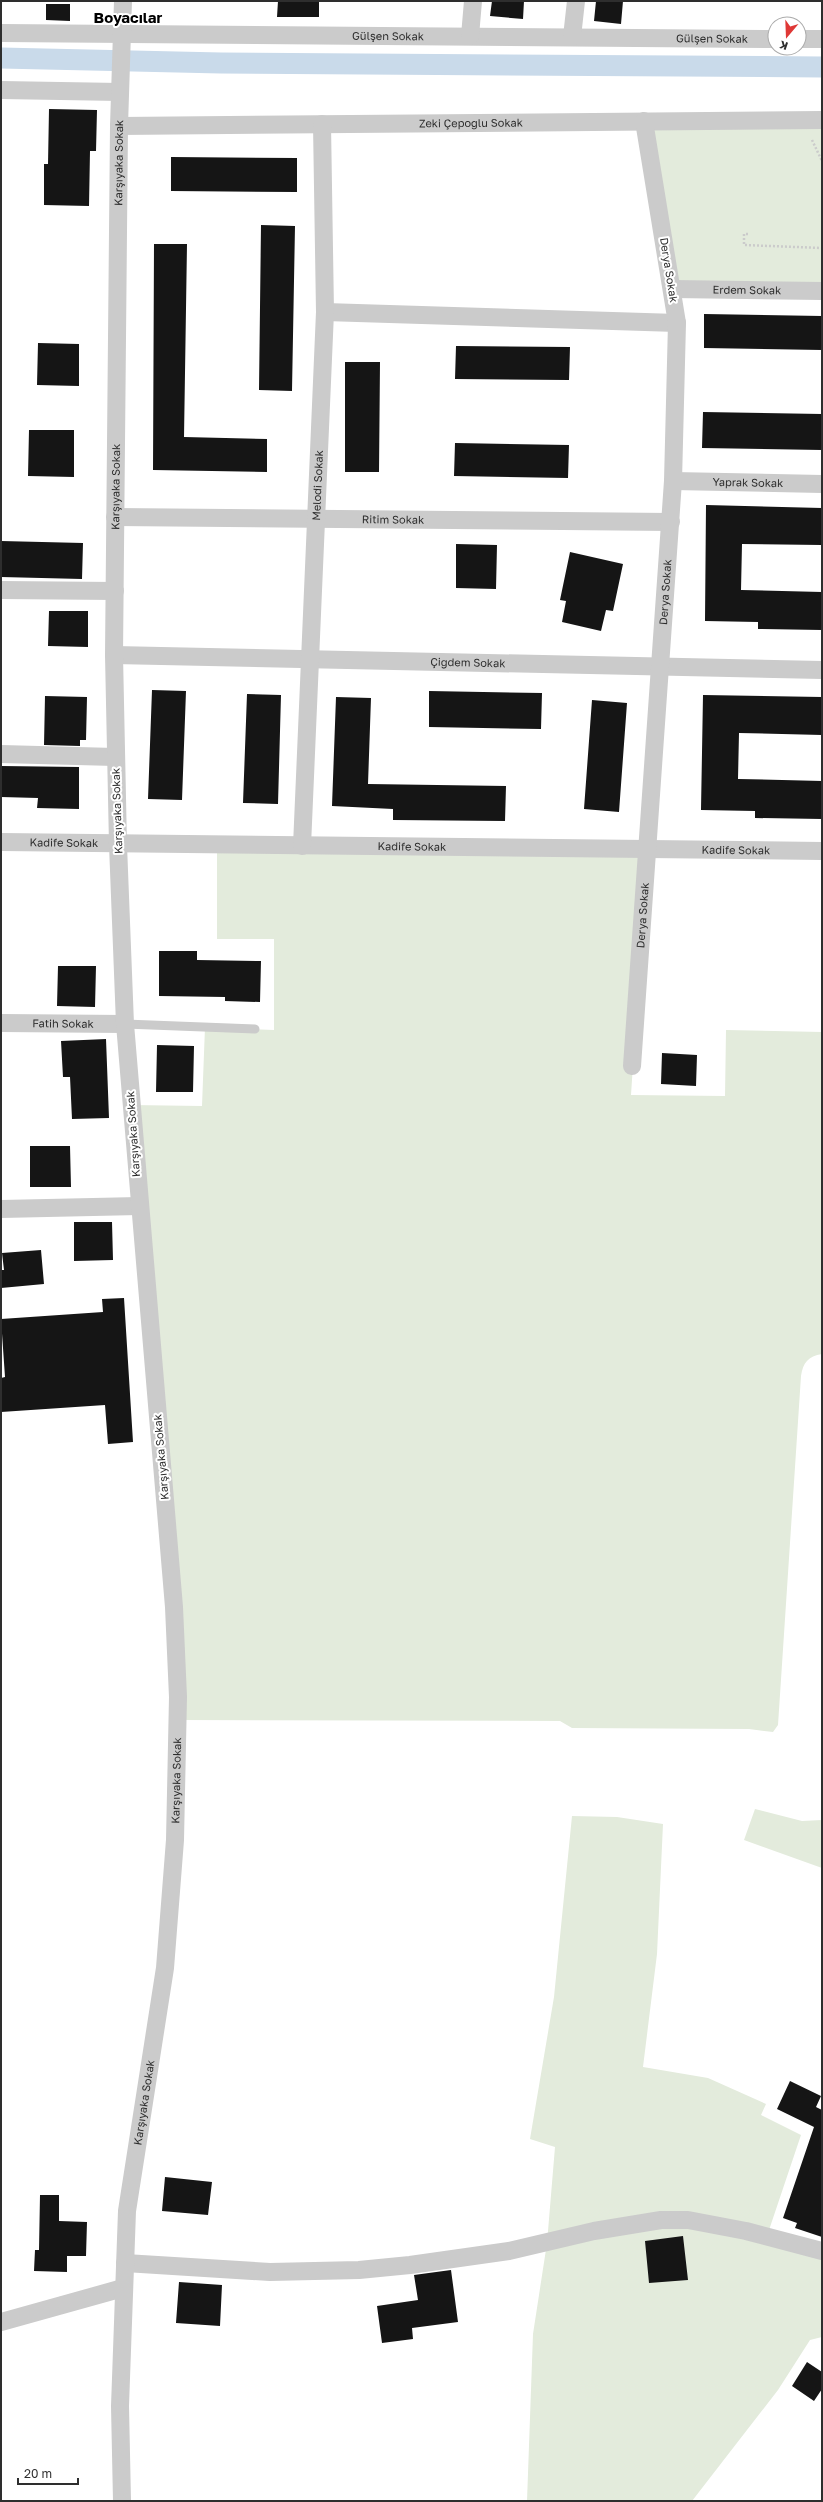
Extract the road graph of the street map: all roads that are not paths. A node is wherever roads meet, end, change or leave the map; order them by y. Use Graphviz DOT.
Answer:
graph roads {
  1 [pos="123,1"];
  2 [pos="473,1"];
  3 [pos="576,1"];
  4 [pos="1,33"];
  5 [pos="470,36"];
  6 [pos="572,37"];
  7 [pos="767,39"];
  8 [pos="807,39"];
  9 [pos="822,39"];
  10 [pos="121,40"];
  11 [pos="1,90"];
  12 [pos="120,92"];
  13 [pos="822,120"];
  14 [pos="644,121"];
  15 [pos="322,124"];
  16 [pos="119,126"];
  17 [pos="672,289"];
  18 [pos="822,290"];
  19 [pos="325,312"];
  20 [pos="677,323"];
  21 [pos="673,481"];
  22 [pos="822,484"];
  23 [pos="115,517"];
  24 [pos="316,519"];
  25 [pos="671,522"];
  26 [pos="1,590"];
  27 [pos="115,591"];
  28 [pos="114,655"];
  29 [pos="310,661"];
  30 [pos="660,667"];
  31 [pos="822,670"];
  32 [pos="1,754"];
  33 [pos="115,756"];
  34 [pos="1,842"];
  35 [pos="118,845"];
  36 [pos="302,846"];
  37 [pos="647,850"];
  38 [pos="822,851"];
  39 [pos="1,1023"];
  40 [pos="125,1024"];
  41 [pos="255,1029"];
  42 [pos="632,1066"];
  43 [pos="139,1206"];
  44 [pos="1,1210"];
  45 [pos="822,2251"];
  46 [pos="125,2263"];
  47 [pos="123,2288"];
  48 [pos="1,2322"];
  49 [pos="122,2501"];
  1 -- 10 [label="street, Karşıyaka Sokak"];
  2 -- 5 [label="street"];
  3 -- 6 [label="street"];
  4 -- 10 [label="street, Gülşen Sokak"];
  5 -- 6 [label="street, Gülşen Sokak"];
  5 -- 10 [label="street, Gülşen Sokak"];
  6 -- 7 [label="street, Gülşen Sokak"];
  8 -- 9 [label="street"];
  10 -- 12 [label="street, Karşıyaka Sokak"];
  11 -- 12 [label="street"];
  12 -- 16 [label="street, Karşıyaka Sokak"];
  13 -- 14 [label="street, Zeki Çepoğlu Sokak"];
  14 -- 15 [label="street, Zeki Çepoğlu Sokak"];
  14 -- 17 [label="street, Derya Sokak"];
  15 -- 16 [label="street, Zeki Çepoğlu Sokak"];
  15 -- 19 [label="street, Melodi Sokak"];
  16 -- 23 [label="street, Karşıyaka Sokak"];
  17 -- 18 [label="street, Erdem Sokak"];
  17 -- 20 [label="street, Derya Sokak"];
  19 -- 20 [label="street"];
  19 -- 24 [label="street, Melodi Sokak"];
  20 -- 21 [label="street, Derya Sokak"];
  21 -- 22 [label="street, Yaprak Sokak"];
  21 -- 25 [label="street, Derya Sokak"];
  23 -- 24 [label="street, Ritim Sokak"];
  23 -- 27 [label="street, Karşıyaka Sokak"];
  24 -- 25 [label="street, Ritim Sokak"];
  24 -- 29 [label="street, Melodi Sokak"];
  25 -- 30 [label="street, Derya Sokak"];
  26 -- 27 [label="street"];
  27 -- 28 [label="street, Karşıyaka Sokak"];
  28 -- 29 [label="street, Çiğdem Sokak"];
  28 -- 33 [label="street, Karşıyaka Sokak"];
  29 -- 30 [label="street, Çiğdem Sokak"];
  29 -- 36 [label="street, Melodi Sokak"];
  30 -- 31 [label="street, Çiğdem Sokak"];
  30 -- 37 [label="street, Derya Sokak"];
  32 -- 33 [label="street"];
  33 -- 35 [label="street, Karşıyaka Sokak"];
  34 -- 35 [label="street, Kadife Sokak"];
  35 -- 36 [label="street, Kadife Sokak"];
  35 -- 40 [label="street, Karşıyaka Sokak"];
  36 -- 37 [label="street, Kadife Sokak"];
  37 -- 38 [label="street, Kadife Sokak"];
  37 -- 42 [label="street, Derya Sokak"];
  39 -- 40 [label="street, Fatih Sokak"];
  40 -- 41 [label="lane"];
  40 -- 43 [label="street, Karşıyaka Sokak"];
  43 -- 44 [label="street"];
  43 -- 46 [label="street, Karşıyaka Sokak"];
  45 -- 46 [label="street"];
  46 -- 47 [label="street, Karşıyaka Sokak"];
  47 -- 48 [label="street"];
  47 -- 49 [label="street, Karşıyaka Sokak"];
}
